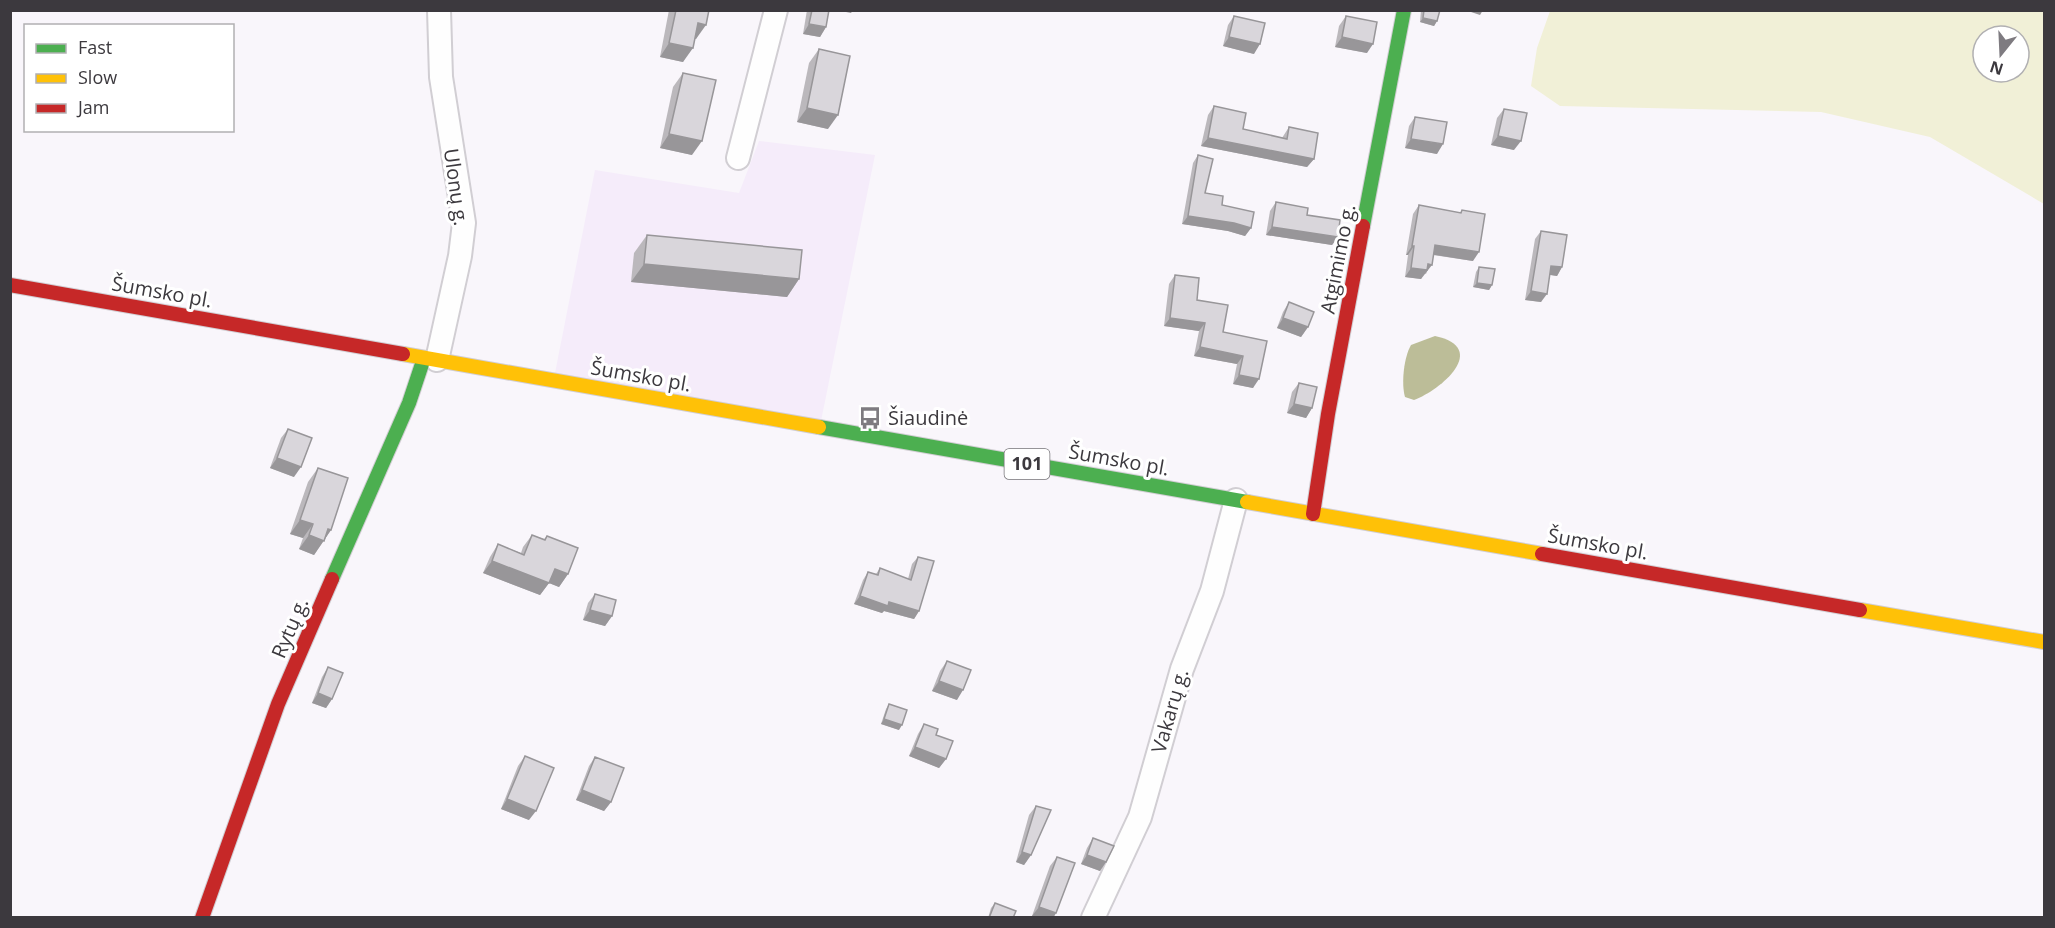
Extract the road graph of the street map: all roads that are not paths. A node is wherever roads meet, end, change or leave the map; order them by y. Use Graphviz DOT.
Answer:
graph roads {
  1 [pos="439,10"];
  2 [pos="776,10"];
  3 [pos="1404,10"];
  4 [pos="738,158"];
  5 [pos="10,285"];
  6 [pos="430,359"];
  7 [pos="1236,500"];
  8 [pos="1313,514"];
  9 [pos="2044,642"];
  10 [pos="202,918"];
  11 [pos="1093,918"];
  1 -- 6 [label="street, Ulonų g."];
  2 -- 4 [label="street"];
  3 -- 8 [label="main road, Atgimimo g."];
  5 -- 6 [label="main road, Šumsko pl. / 101"];
  6 -- 7 [label="main road, Šumsko pl. / 101"];
  6 -- 10 [label="main road, Rytų g."];
  7 -- 8 [label="main road, Šumsko pl. / 101"];
  7 -- 11 [label="street, Vakarų g."];
  8 -- 9 [label="main road, Šumsko pl. / 101"];
}
